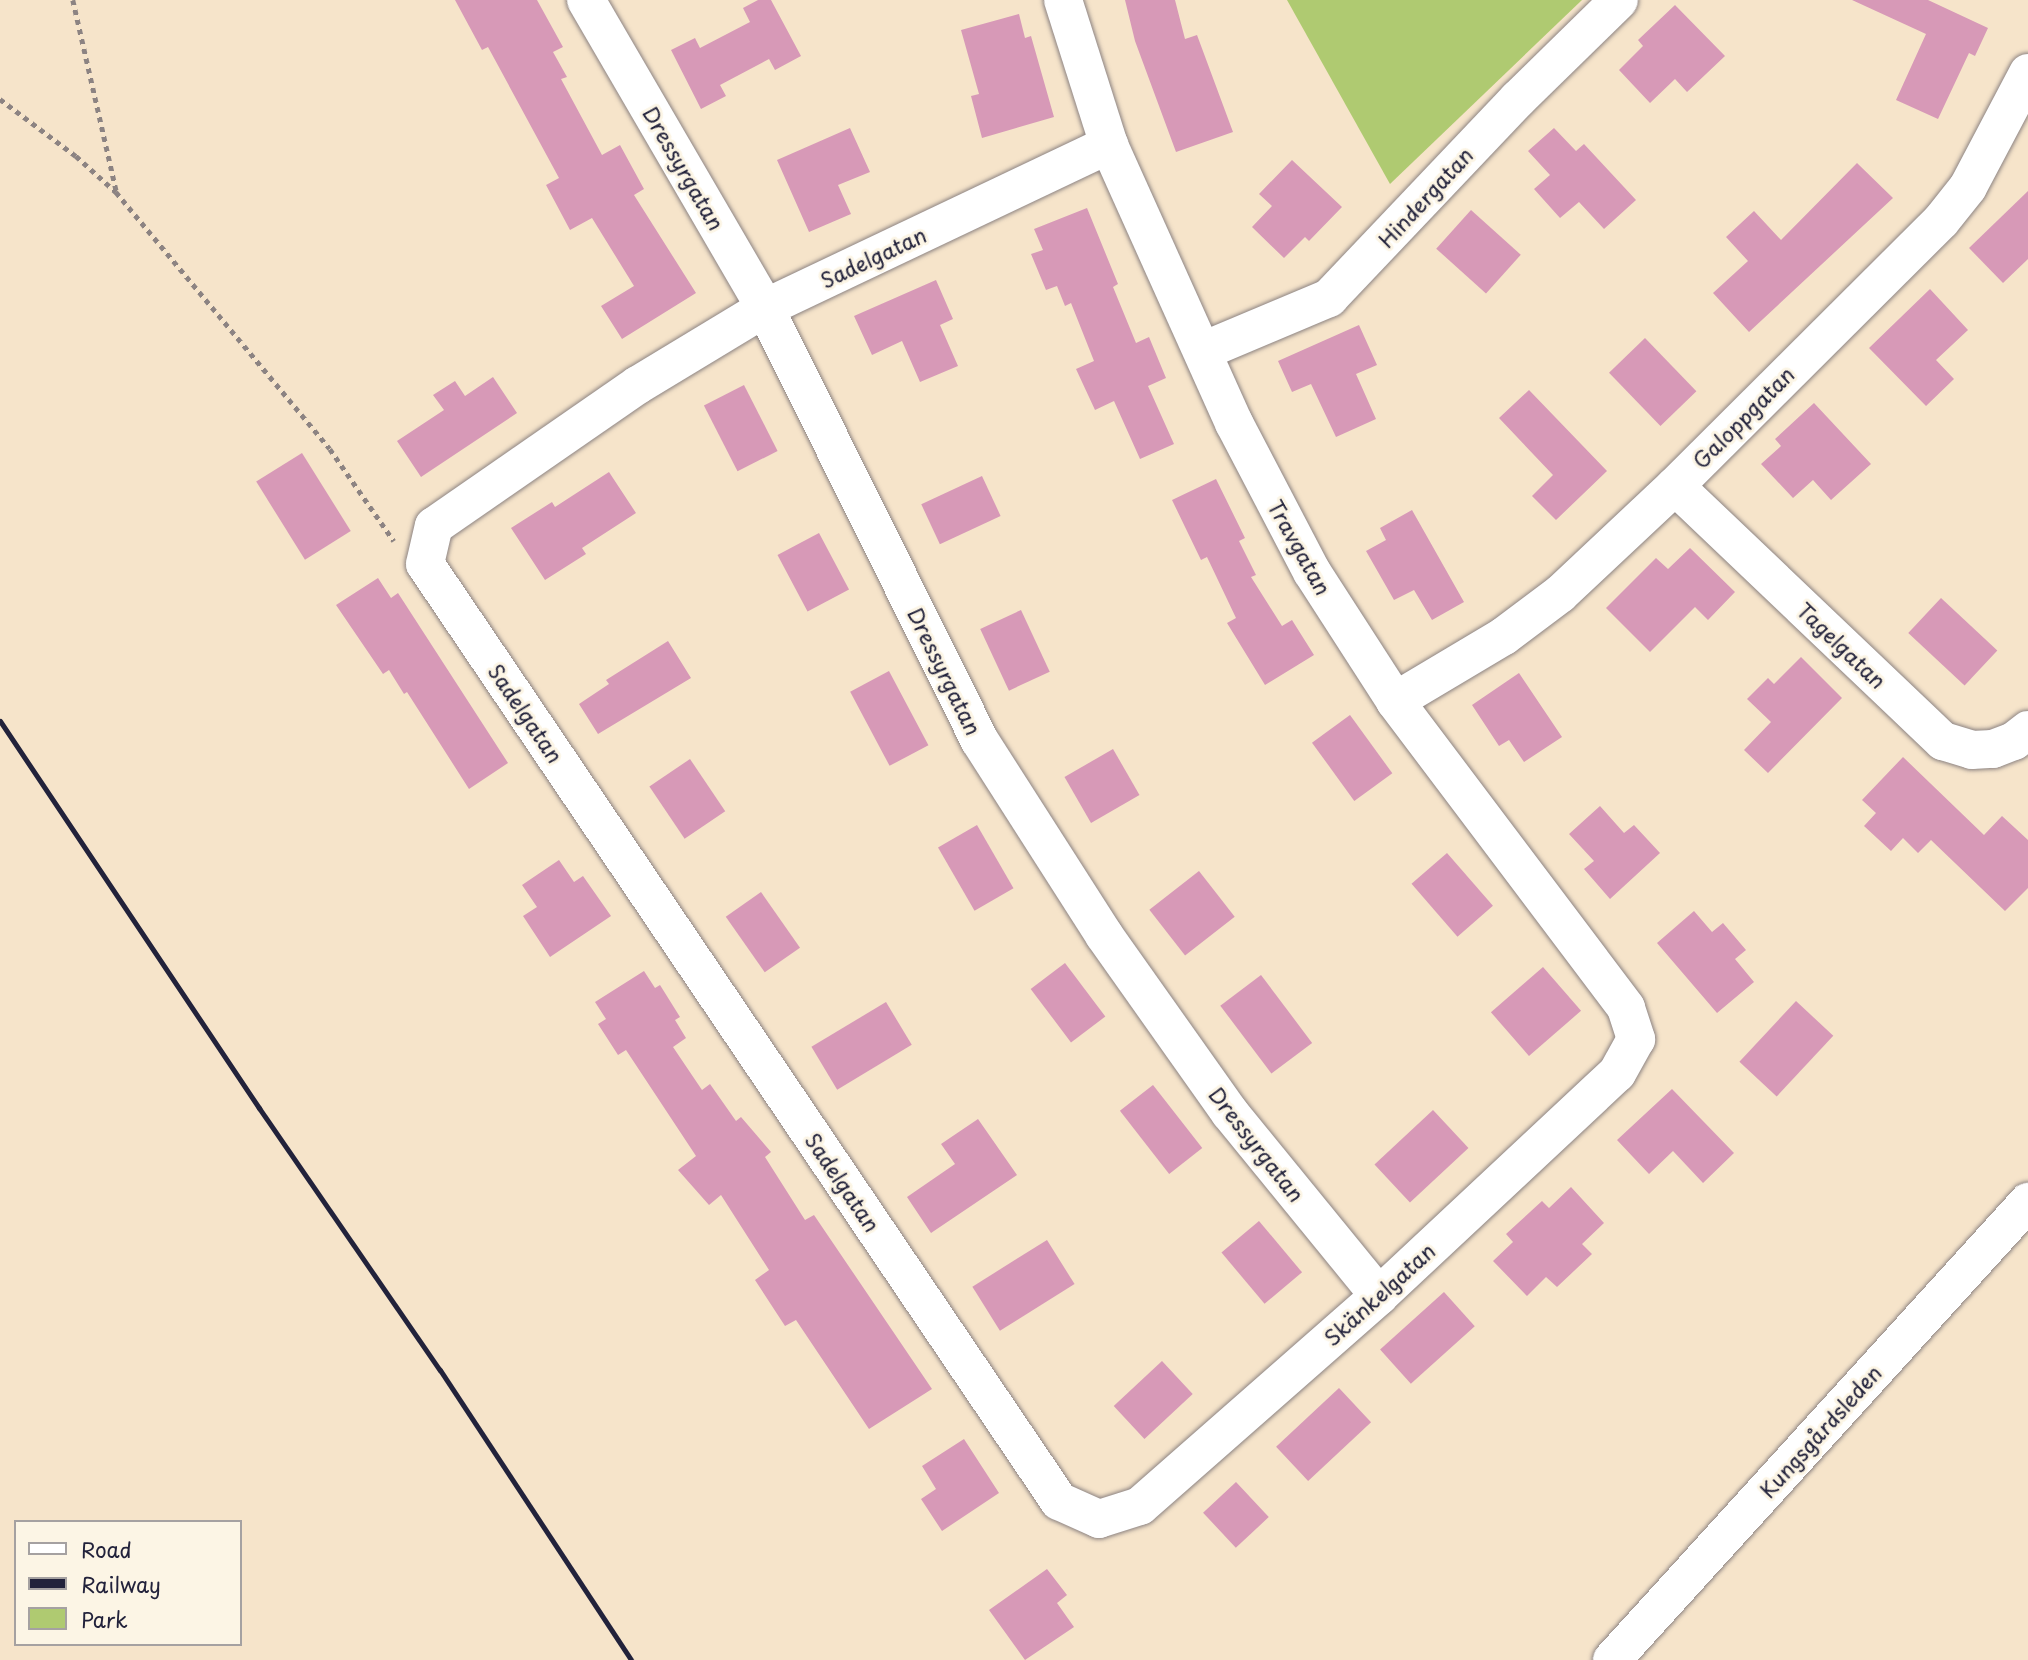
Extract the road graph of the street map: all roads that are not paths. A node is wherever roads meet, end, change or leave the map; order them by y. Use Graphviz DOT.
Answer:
graph roads {
  1 [pos="586,0"];
  2 [pos="1063,0"];
  3 [pos="1619,0"];
  4 [pos="2028,73"];
  5 [pos="1109,145"];
  6 [pos="765,308"];
  7 [pos="1203,351"];
  8 [pos="1675,486"];
  9 [pos="1395,701"];
  10 [pos="2028,730"];
  11 [pos="1636,1040"];
  12 [pos="2028,1202"];
  13 [pos="1379,1296"];
  14 [pos="1099,1519"];
  15 [pos="1612,1660"];
  1 -- 6 [label="street, Dressyrgatan"];
  2 -- 5 [label="street, Travgatan"];
  3 -- 7 [label="street, Hindergatan"];
  4 -- 8 [label="street, Galoppgatan"];
  5 -- 6 [label="street, Sadelgatan"];
  5 -- 7 [label="street, Travgatan"];
  6 -- 13 [label="street, Dressyrgatan"];
  6 -- 14 [label="street, Sadelgatan"];
  7 -- 9 [label="street, Travgatan"];
  8 -- 9 [label="street, Galoppgatan"];
  8 -- 10 [label="street, Tagelgatan"];
  9 -- 11 [label="street, Travgatan"];
  11 -- 13 [label="street, Skänkelgatan"];
  12 -- 15 [label="street, Kungsgårdsleden"];
  13 -- 14 [label="street, Skänkelgatan"];
}
